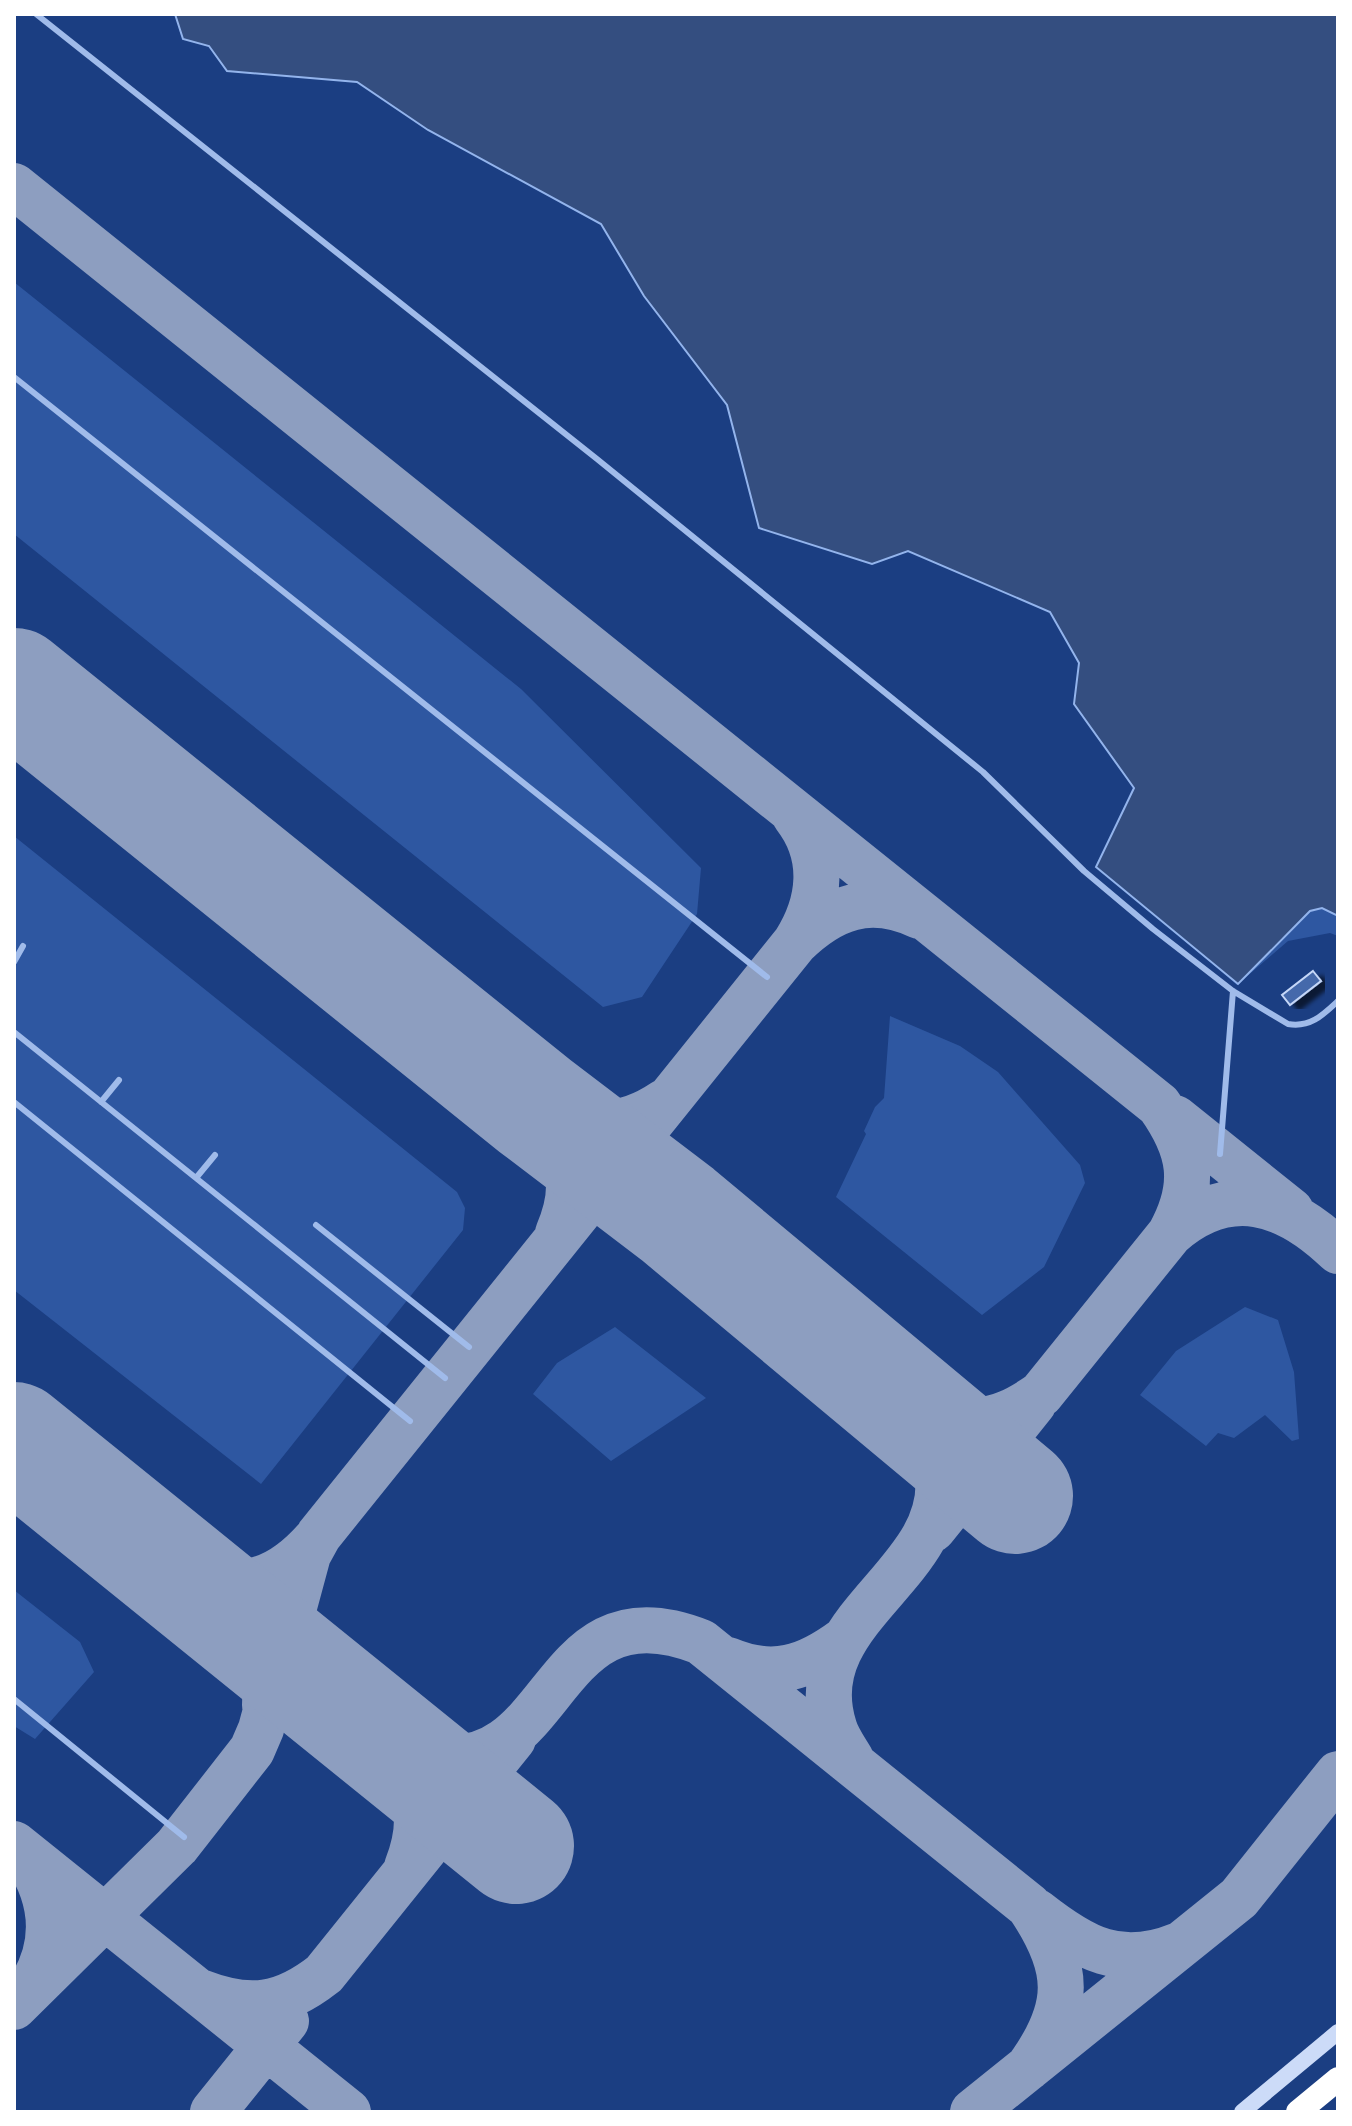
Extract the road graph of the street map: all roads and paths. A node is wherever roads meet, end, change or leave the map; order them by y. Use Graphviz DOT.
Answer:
graph roads {
  1 [pos="36,14"];
  2 [pos="14,377"];
  3 [pos="23,946"];
  4 [pos="14,962"];
  5 [pos="767,977"];
  6 [pos="1233,991"];
  7 [pos="1338,1001"];
  8 [pos="14,1032"];
  9 [pos="119,1080"];
  10 [pos="14,1102"];
  11 [pos="101,1102"];
  12 [pos="1220,1154"];
  13 [pos="215,1155"];
  14 [pos="196,1178"];
  15 [pos="316,1225"];
  16 [pos="469,1347"];
  17 [pos="445,1378"];
  18 [pos="410,1421"];
  19 [pos="14,1699"];
  20 [pos="184,1837"];
  21 [pos="1338,2032"];
  22 [pos="1338,2079"];
  23 [pos="1242,2112"];
  24 [pos="1298,2112"];
  1 -- 6 [label="lane"];
  2 -- 5 [label="lane"];
  3 -- 4 [label="lane"];
  6 -- 7 [label="lane"];
  6 -- 12 [label="lane"];
  8 -- 11 [label="lane"];
  9 -- 11 [label="lane"];
  10 -- 18 [label="lane"];
  11 -- 14 [label="lane"];
  13 -- 14 [label="lane"];
  14 -- 17 [label="lane"];
  15 -- 16 [label="lane"];
  19 -- 20 [label="lane"];
  21 -- 23 [label="street"];
  22 -- 24 [label="highway"];
}
